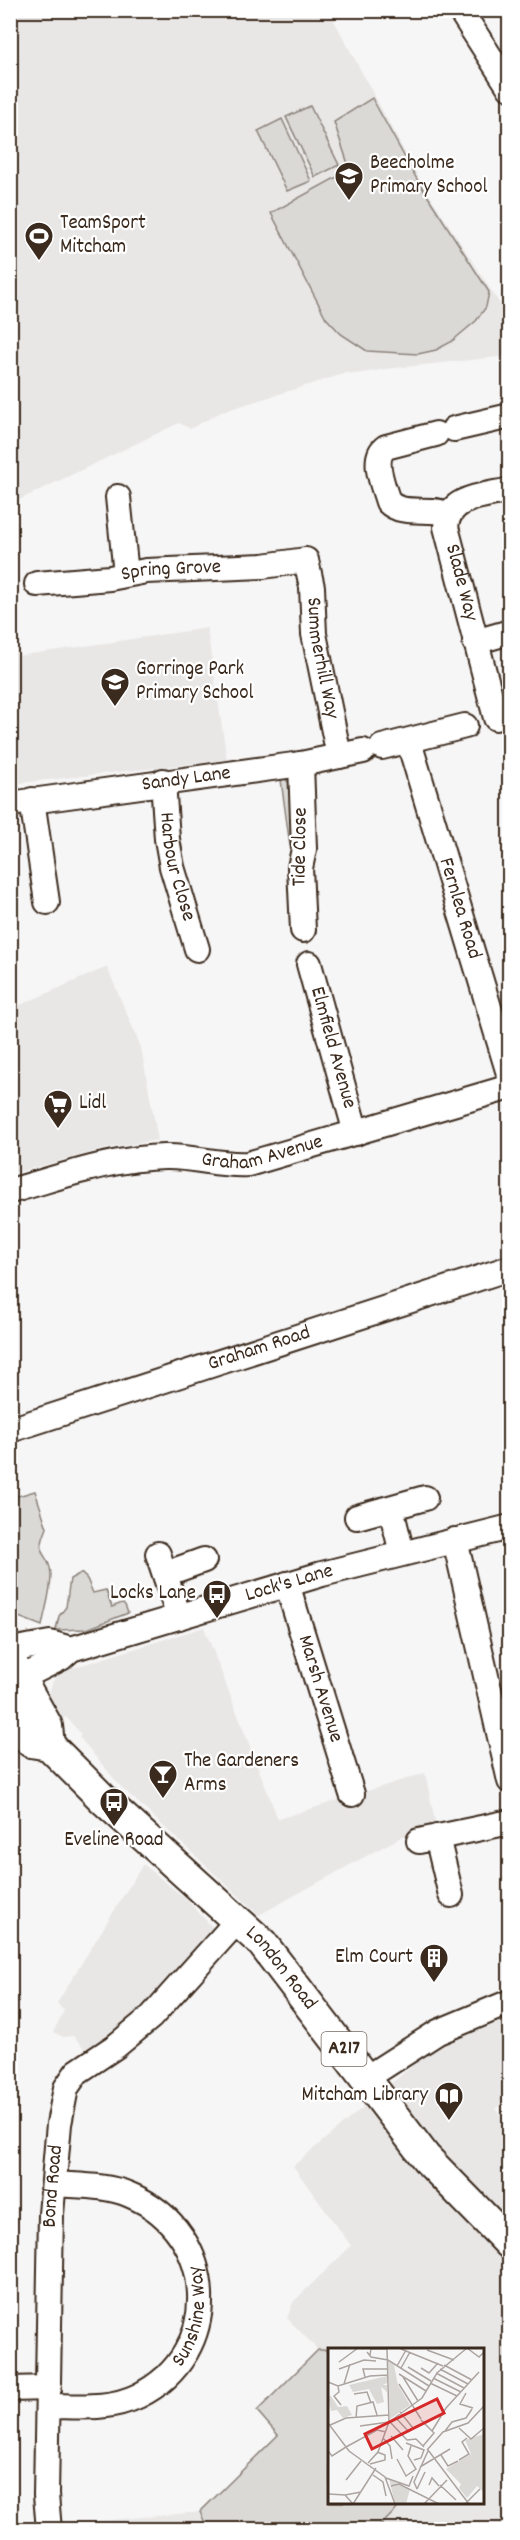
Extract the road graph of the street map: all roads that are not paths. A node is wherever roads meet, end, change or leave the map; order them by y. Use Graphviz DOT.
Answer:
graph roads {
  1 [pos="460,10"];
  2 [pos="510,88"];
  3 [pos="510,416"];
  4 [pos="510,490"];
  5 [pos="118,497"];
  6 [pos="448,514"];
  7 [pos="306,560"];
  8 [pos="126,574"];
  9 [pos="37,584"];
  10 [pos="510,632"];
  11 [pos="475,642"];
  12 [pos="503,716"];
  13 [pos="465,726"];
  14 [pos="409,742"];
  15 [pos="339,756"];
  16 [pos="302,764"];
  17 [pos="164,782"];
  18 [pos="21,802"];
  19 [pos="47,902"];
  20 [pos="303,930"];
  21 [pos="197,949"];
  22 [pos="309,964"];
  23 [pos="510,1077"];
  24 [pos="510,1087"];
  25 [pos="356,1133"];
  26 [pos="10,1191"];
  27 [pos="510,1268"];
  28 [pos="10,1430"];
  29 [pos="425,1498"];
  30 [pos="391,1509"];
  31 [pos="357,1517"];
  32 [pos="510,1527"];
  33 [pos="455,1540"];
  34 [pos="402,1553"];
  35 [pos="204,1560"];
  36 [pos="287,1584"];
  37 [pos="179,1617"];
  38 [pos="71,1649"];
  39 [pos="10,1650"];
  40 [pos="14,1673"];
  41 [pos="10,1716"];
  42 [pos="48,1745"];
  43 [pos="510,1781"];
  44 [pos="352,1794"];
  45 [pos="510,1822"];
  46 [pos="451,1895"];
  47 [pos="238,1920"];
  48 [pos="510,2002"];
  49 [pos="366,2078"];
  50 [pos="54,2184"];
  51 [pos="510,2244"];
  52 [pos="10,2389"];
  53 [pos="48,2397"];
  54 [pos="49,2529"];
  1 -- 2 [label="street"];
  3 -- 6 [label="street"];
  4 -- 6 [label="street, Slade Way"];
  5 -- 8 [label="street"];
  6 -- 11 [label="street, Slade Way"];
  7 -- 8 [label="street, Spring Grove"];
  7 -- 15 [label="street, Summerhill Way"];
  8 -- 9 [label="street, Spring Grove"];
  10 -- 11 [label="street"];
  11 -- 12 [label="street, Slade Way"];
  13 -- 14 [label="street, Sandy Lane"];
  14 -- 15 [label="street, Sandy Lane"];
  14 -- 23 [label="street, Fernlea Road"];
  15 -- 16 [label="street, Sandy Lane"];
  16 -- 17 [label="street, Sandy Lane"];
  16 -- 20 [label="street, Tide Close"];
  17 -- 18 [label="street, Sandy Lane"];
  17 -- 21 [label="street, Harbour Close"];
  18 -- 19 [label="street"];
  22 -- 25 [label="street, Elmfield Avenue"];
  24 -- 25 [label="street, Graham Avenue"];
  25 -- 26 [label="street, Graham Avenue"];
  27 -- 28 [label="street, Graham Road"];
  29 -- 30 [label="street"];
  30 -- 31 [label="street"];
  30 -- 34 [label="street"];
  32 -- 33 [label="street, Lock's Lane"];
  33 -- 34 [label="street, Lock's Lane"];
  33 -- 43 [label="street"];
  34 -- 36 [label="street, Lock's Lane"];
  35 -- 37 [label="street"];
  36 -- 37 [label="street, Lock's Lane"];
  36 -- 44 [label="street, Marsh Avenue"];
  37 -- 38 [label="street, Lock's Lane"];
  38 -- 39 [label="street, Lock's Lane"];
  38 -- 40 [label="street, Lock's Lane"];
  40 -- 42 [label="main road"];
  41 -- 42 [label="main road, London Road / A217"];
  42 -- 47 [label="main road, London Road / A217"];
  45 -- 46 [label="street"];
  47 -- 49 [label="main road, London Road / A217"];
  47 -- 50 [label="street, Bond Road"];
  48 -- 49 [label="street"];
  49 -- 51 [label="main road, London Road / A217"];
  50 -- 53 [label="street, Bond Road"];
  50 -- 53 [label="street, Sunshine Way"];
  52 -- 53 [label="street, Sunshine Way"];
  53 -- 54 [label="street, Bond Road"];
}
